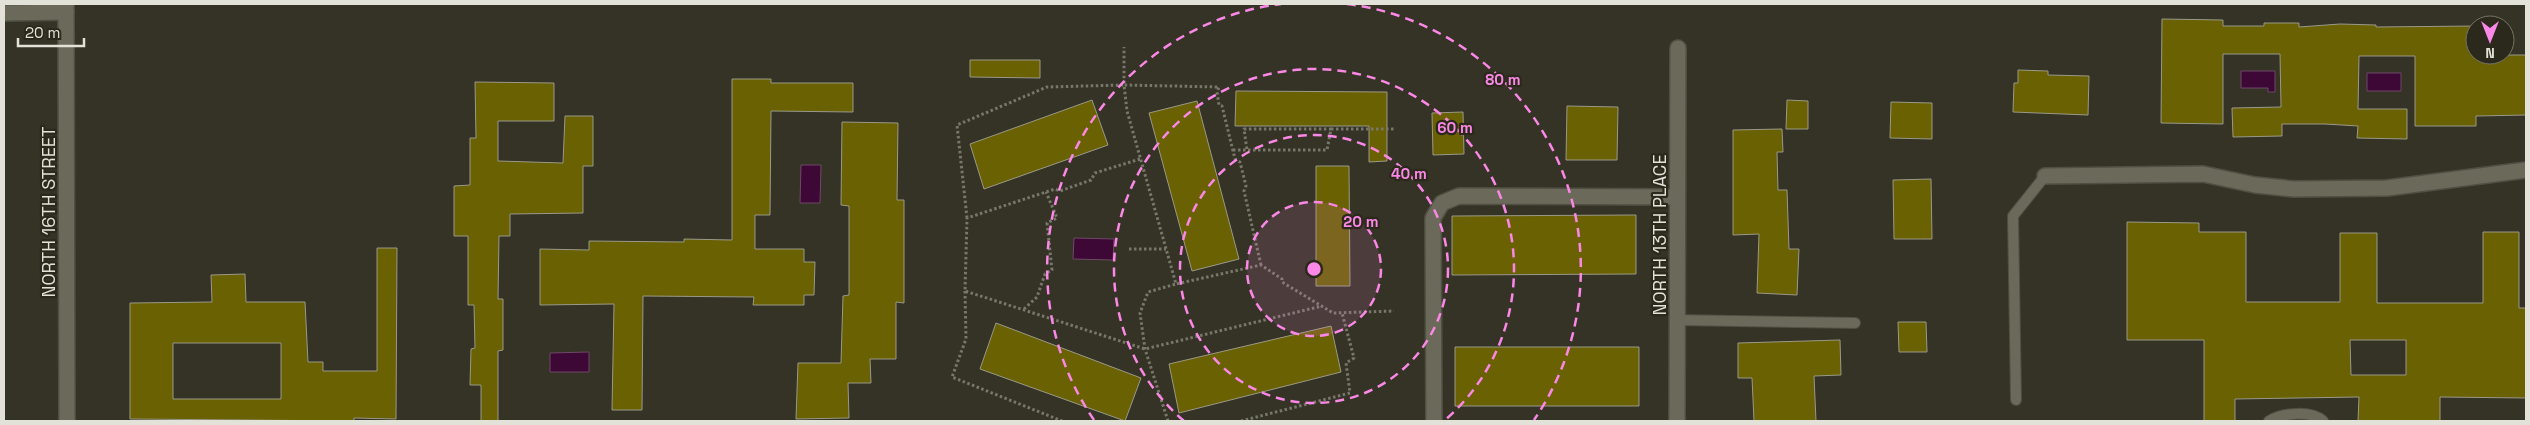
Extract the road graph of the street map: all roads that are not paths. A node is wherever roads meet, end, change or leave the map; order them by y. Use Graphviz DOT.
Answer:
graph roads {
  1 [pos="66,8"];
  2 [pos="4,13"];
  3 [pos="1678,48"];
  4 [pos="2526,170"];
  5 [pos="2045,176"];
  6 [pos="1677,197"];
  7 [pos="1677,320"];
  8 [pos="1854,324"];
  9 [pos="2016,400"];
  10 [pos="66,421"];
  11 [pos="1434,421"];
  12 [pos="1677,421"];
  13 [pos="2269,421"];
  14 [pos="2323,421"];
  1 -- 2 [label="street"];
  1 -- 10 [label="street, NORTH 16TH STREET"];
  3 -- 6 [label="street, NORTH 13TH PLACE"];
  4 -- 5 [label="street"];
  5 -- 9 [label="lane"];
  6 -- 7 [label="street, NORTH 13TH PLACE"];
  6 -- 11 [label="street"];
  7 -- 8 [label="lane"];
  7 -- 12 [label="street, NORTH 13TH PLACE"];
  13 -- 14 [label="lane"];
}
